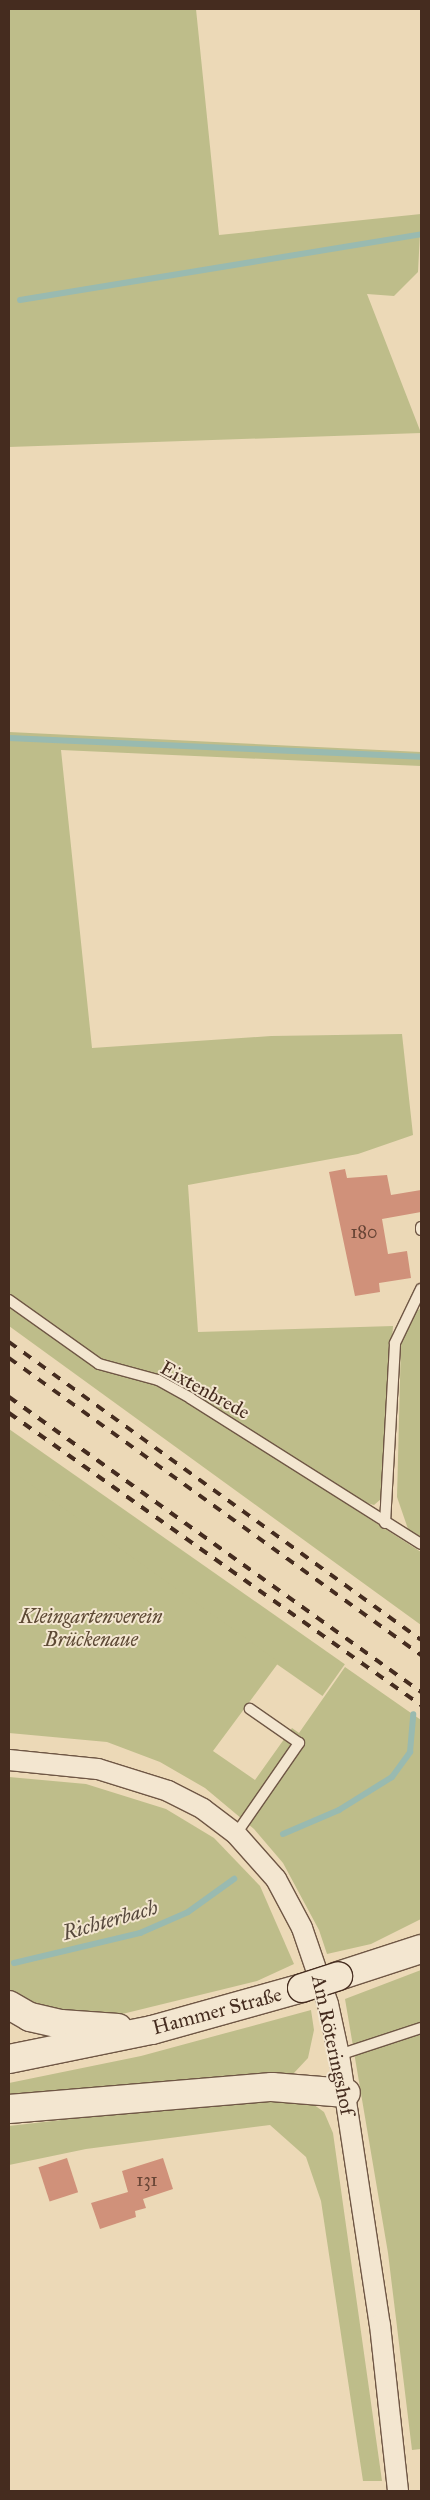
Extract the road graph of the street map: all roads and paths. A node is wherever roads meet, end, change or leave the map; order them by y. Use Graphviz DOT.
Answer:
graph roads {
  1 [pos="421,1289"];
  2 [pos="9,1300"];
  3 [pos="386,1523"];
  4 [pos="421,1544"];
  5 [pos="250,1709"];
  6 [pos="9,1760"];
  7 [pos="236,1834"];
  8 [pos="421,1949"];
  9 [pos="9,2006"];
  10 [pos="421,2028"];
  11 [pos="152,2030"];
  12 [pos="339,2055"];
  13 [pos="9,2059"];
  14 [pos="346,2093"];
  15 [pos="9,2109"];
  16 [pos="398,2491"];
  1 -- 3 [label="lane"];
  2 -- 3 [label="lane, Eixtenbrede"];
  3 -- 4 [label="lane"];
  5 -- 7 [label="lane"];
  6 -- 7 [label="street, Am Röteringshof"];
  7 -- 12 [label="street, Am Röteringshof"];
  8 -- 11 [label="main road, Hammer Straße, bridge"];
  9 -- 11 [label="main road"];
  10 -- 12 [label="lane"];
  11 -- 13 [label="main road, Hammer Straße"];
  12 -- 14 [label="street, Am Röteringshof"];
  14 -- 15 [label="main road"];
  14 -- 16 [label="street, Am Röteringshof"];
}
